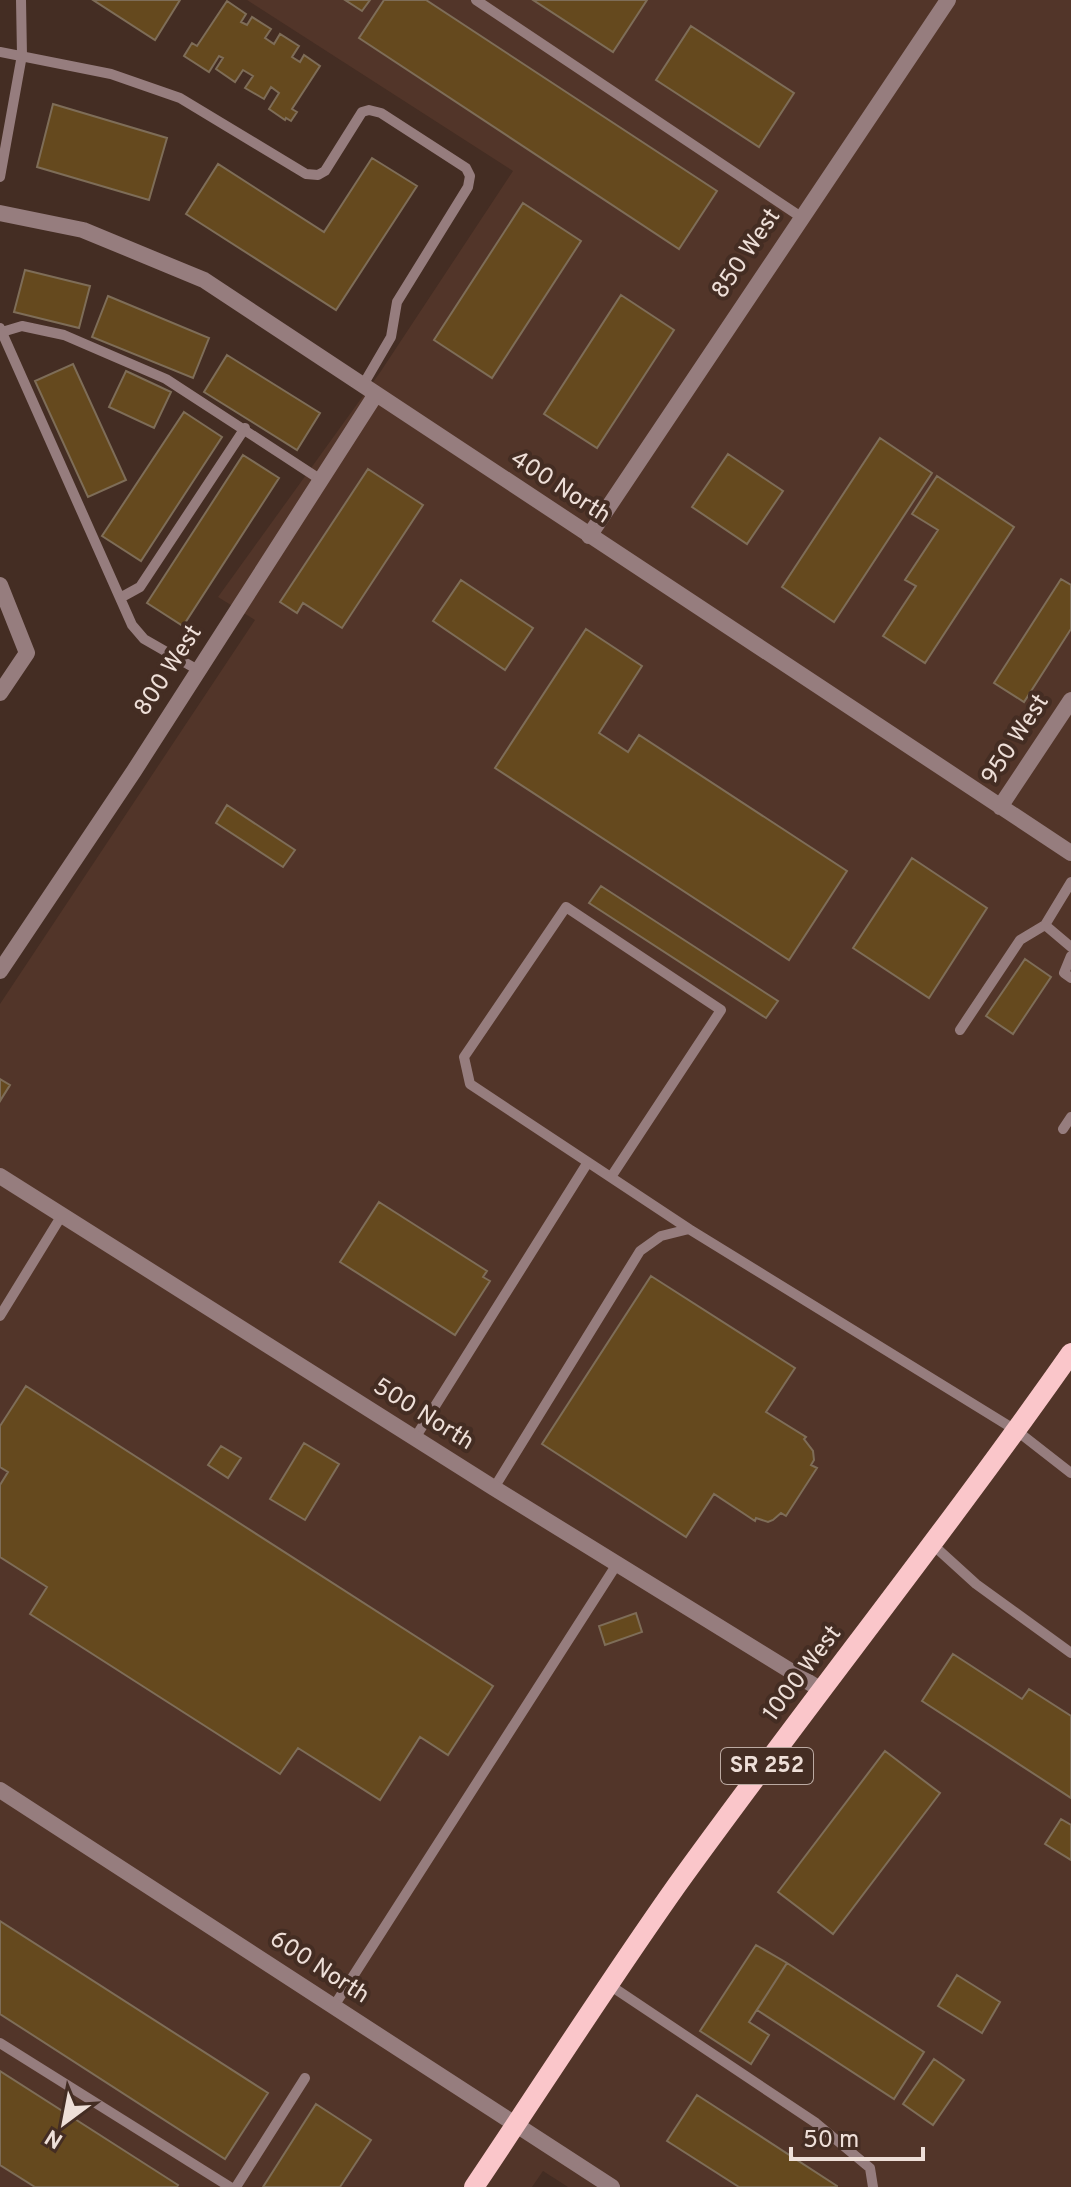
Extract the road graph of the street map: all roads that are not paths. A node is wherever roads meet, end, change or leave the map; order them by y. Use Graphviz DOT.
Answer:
graph roads {
  1 [pos="21,0"];
  2 [pos="476,0"];
  3 [pos="948,0"];
  4 [pos="0,52"];
  5 [pos="22,55"];
  6 [pos="0,177"];
  7 [pos="0,213"];
  8 [pos="801,217"];
  9 [pos="1,330"];
  10 [pos="370,390"];
  11 [pos="245,428"];
  12 [pos="321,480"];
  13 [pos="589,536"];
  14 [pos="0,585"];
  15 [pos="120,598"];
  16 [pos="198,670"];
  17 [pos="0,693"];
  18 [pos="1071,700"];
  19 [pos="1000,807"];
  20 [pos="1071,853"];
  21 [pos="1071,882"];
  22 [pos="1045,925"];
  23 [pos="1071,947"];
  24 [pos="1071,956"];
  25 [pos="0,971"];
  26 [pos="1071,978"];
  27 [pos="960,1030"];
  28 [pos="1071,1117"];
  29 [pos="1063,1129"];
  30 [pos="588,1162"];
  31 [pos="0,1176"];
  32 [pos="611,1177"];
  33 [pos="62,1215"];
  34 [pos="689,1229"];
  35 [pos="0,1316"];
  36 [pos="1071,1353"];
  37 [pos="1017,1431"];
  38 [pos="415,1438"];
  39 [pos="1071,1473"];
  40 [pos="494,1488"];
  41 [pos="932,1544"];
  42 [pos="617,1564"];
  43 [pos="1071,1653"];
  44 [pos="823,1691"];
  45 [pos="0,1790"];
  46 [pos="608,1984"];
  47 [pos="334,2006"];
  48 [pos="0,2043"];
  49 [pos="305,2078"];
  50 [pos="516,2124"];
  51 [pos="230,2187"];
  52 [pos="236,2187"];
  53 [pos="474,2187"];
  54 [pos="612,2187"];
  55 [pos="873,2187"];
  1 -- 5 [label="lane"];
  2 -- 8 [label="lane"];
  3 -- 8 [label="street, 850 West"];
  4 -- 5 [label="lane"];
  5 -- 6 [label="lane"];
  5 -- 10 [label="lane"];
  7 -- 10 [label="street, 400 North"];
  8 -- 13 [label="street, 850 West"];
  9 -- 11 [label="lane"];
  9 -- 15 [label="lane"];
  10 -- 12 [label="street, 800 West"];
  10 -- 13 [label="street, 400 North"];
  11 -- 12 [label="lane"];
  11 -- 15 [label="lane"];
  12 -- 16 [label="street, 800 West"];
  13 -- 19 [label="street, 400 North"];
  14 -- 17 [label="street"];
  15 -- 16 [label="lane"];
  16 -- 25 [label="street, 800 West"];
  18 -- 19 [label="street, 950 West"];
  19 -- 20 [label="street, 400 North"];
  21 -- 22 [label="lane"];
  22 -- 23 [label="lane"];
  22 -- 27 [label="lane"];
  24 -- 26 [label="lane"];
  28 -- 29 [label="lane"];
  30 -- 32 [label="lane"];
  30 -- 32 [label="lane"];
  30 -- 38 [label="lane"];
  31 -- 33 [label="street, 500 North"];
  32 -- 34 [label="lane"];
  33 -- 35 [label="lane"];
  33 -- 38 [label="street, 500 North"];
  34 -- 37 [label="lane"];
  34 -- 40 [label="lane"];
  36 -- 37 [label="main road, 1000 West / SR 252"];
  37 -- 39 [label="lane"];
  37 -- 41 [label="main road, 1000 West / SR 252"];
  38 -- 40 [label="street, 500 North"];
  40 -- 42 [label="street, 500 North"];
  41 -- 43 [label="lane"];
  41 -- 44 [label="main road, 1000 West / SR 252"];
  42 -- 44 [label="street, 500 North"];
  42 -- 47 [label="lane"];
  44 -- 46 [label="main road, 1000 West / SR 252"];
  45 -- 47 [label="street, 600 North"];
  46 -- 50 [label="main road, 1000 West / SR 252"];
  46 -- 55 [label="lane"];
  47 -- 50 [label="street, 600 North"];
  48 -- 51 [label="lane"];
  49 -- 52 [label="lane"];
  50 -- 53 [label="main road, 1000 West / SR 252"];
  50 -- 54 [label="street, 600 North"];
}
